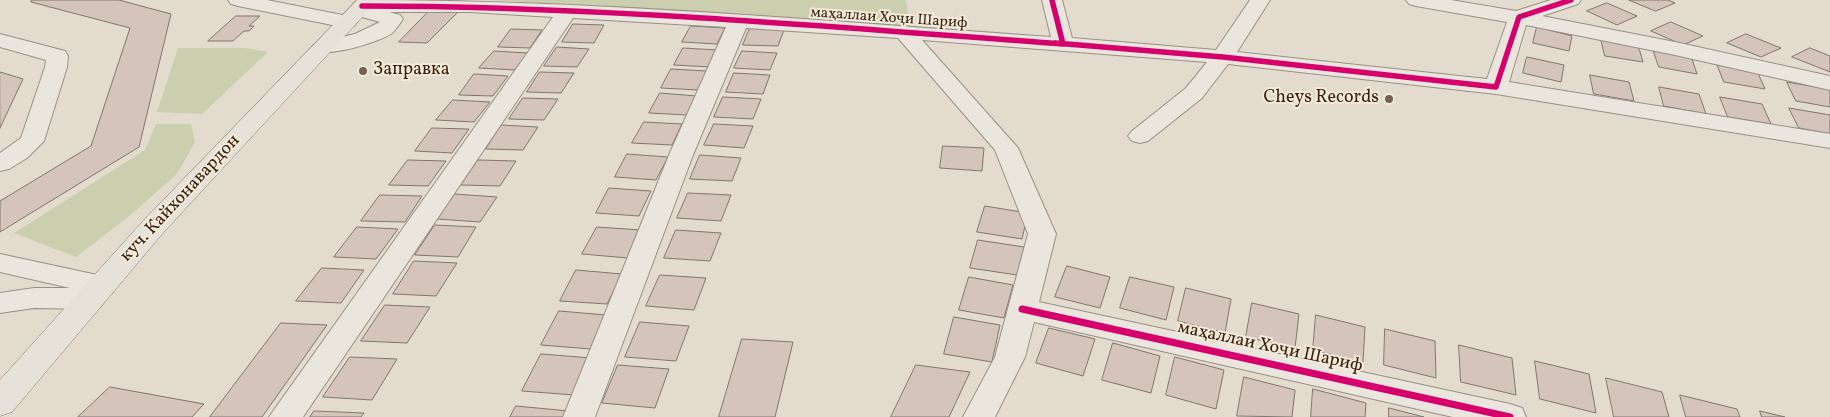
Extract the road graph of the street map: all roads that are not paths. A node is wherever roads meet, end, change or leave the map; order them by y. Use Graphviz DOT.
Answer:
graph roads {
  1 [pos="238,0"];
  2 [pos="1052,0"];
  3 [pos="1260,0"];
  4 [pos="1416,0"];
  5 [pos="1571,0"];
  6 [pos="359,10"];
  7 [pos="567,12"];
  8 [pos="1519,17"];
  9 [pos="738,22"];
  10 [pos="904,33"];
  11 [pos="0,40"];
  12 [pos="1059,44"];
  13 [pos="323,47"];
  14 [pos="1223,56"];
  15 [pos="1830,83"];
  16 [pos="1496,86"];
  17 [pos="1140,136"];
  18 [pos="1830,141"];
  19 [pos="0,164"];
  20 [pos="0,262"];
  21 [pos="96,292"];
  22 [pos="0,303"];
  23 [pos="1022,309"];
  24 [pos="2,398"];
  25 [pos="285,417"];
  26 [pos="579,417"];
  27 [pos="979,417"];
  28 [pos="1510,417"];
  1 -- 6 [label="street"];
  2 -- 12 [label="street"];
  3 -- 14 [label="street"];
  4 -- 8 [label="street"];
  5 -- 8 [label="street"];
  6 -- 7 [label="street, маҳаллаи Хоҷи Шариф"];
  6 -- 13 [label="main road, куч. Кайхонавардон"];
  6 -- 13 [label="street"];
  7 -- 9 [label="street, маҳаллаи Хоҷи Шариф"];
  7 -- 25 [label="street"];
  8 -- 15 [label="street"];
  8 -- 16 [label="street"];
  9 -- 10 [label="street, маҳаллаи Хоҷи Шариф"];
  9 -- 26 [label="street"];
  10 -- 12 [label="street, маҳаллаи Хоҷи Шариф"];
  10 -- 23 [label="street, маҳаллаи Хоҷи Шариф"];
  11 -- 19 [label="street"];
  12 -- 14 [label="street, маҳаллаи Хоҷи Шариф"];
  13 -- 21 [label="main road, куч. Кайхонавардон"];
  14 -- 16 [label="street, маҳаллаи Хоҷи Шариф"];
  14 -- 17 [label="street"];
  16 -- 18 [label="street, маҳаллаи Хоҷи Шариф"];
  20 -- 21 [label="street"];
  21 -- 22 [label="street"];
  21 -- 24 [label="main road, куч. Кайхонавардон"];
  23 -- 27 [label="street, маҳаллаи Хоҷи Шариф"];
  23 -- 28 [label="street, маҳаллаи Хоҷи Шариф"];
}
